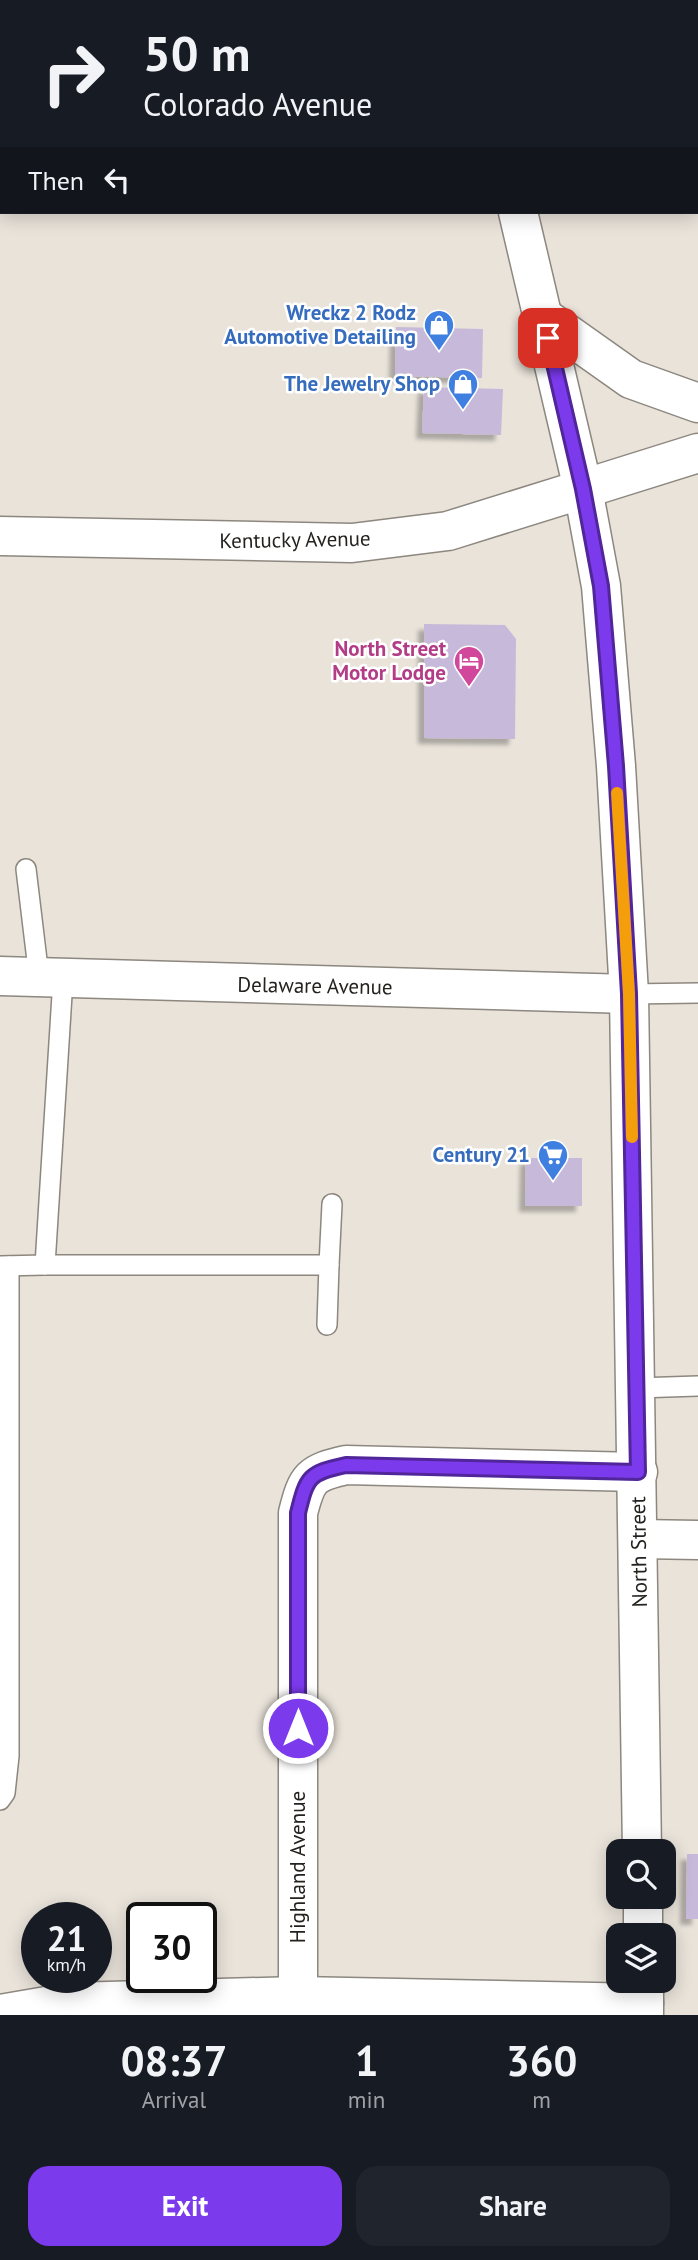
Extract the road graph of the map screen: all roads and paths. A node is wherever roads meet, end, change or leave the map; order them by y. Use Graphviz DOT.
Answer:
graph roads {
  1 [pos="518,214"];
  2 [pos="542,316"];
  3 [pos="698,403"];
  4 [pos="698,453"];
  5 [pos="583,489"];
  6 [pos="0,536"];
  7 [pos="26,869"];
  8 [pos="0,976"];
  9 [pos="51,978"];
  10 [pos="698,993"];
  11 [pos="629,994"];
  12 [pos="332,1204"];
  13 [pos="46,1265"];
  14 [pos="330,1265"];
  15 [pos="5,1266"];
  16 [pos="327,1325"];
  17 [pos="698,1386"];
  18 [pos="637,1388"];
  19 [pos="638,1472"];
  20 [pos="639,1539"];
  21 [pos="698,1540"];
  22 [pos="0,1800"];
  23 [pos="642,1839"];
  24 [pos="298,1996"];
  25 [pos="644,2000"];
  26 [pos="0,2014"];
  1 -- 2 [label="street, North Street"];
  2 -- 3 [label="street"];
  2 -- 5 [label="street, North Street"];
  4 -- 5 [label="street, Kentucky Avenue"];
  5 -- 6 [label="street, Kentucky Avenue"];
  5 -- 11 [label="street, North Street"];
  7 -- 9 [label="lane"];
  8 -- 9 [label="street, Delaware Avenue"];
  9 -- 11 [label="street, Delaware Avenue"];
  9 -- 13 [label="lane"];
  10 -- 11 [label="lane"];
  11 -- 18 [label="street, North Street"];
  12 -- 14 [label="lane"];
  13 -- 14 [label="lane"];
  13 -- 15 [label="lane"];
  14 -- 16 [label="lane"];
  15 -- 22 [label="lane"];
  17 -- 18 [label="lane"];
  18 -- 19 [label="street, North Street"];
  19 -- 20 [label="street, North Street"];
  19 -- 24 [label="street, Highland Avenue"];
  20 -- 21 [label="street"];
  20 -- 23 [label="street, North Street"];
  24 -- 25 [label="street"];
  24 -- 26 [label="street"];
}
